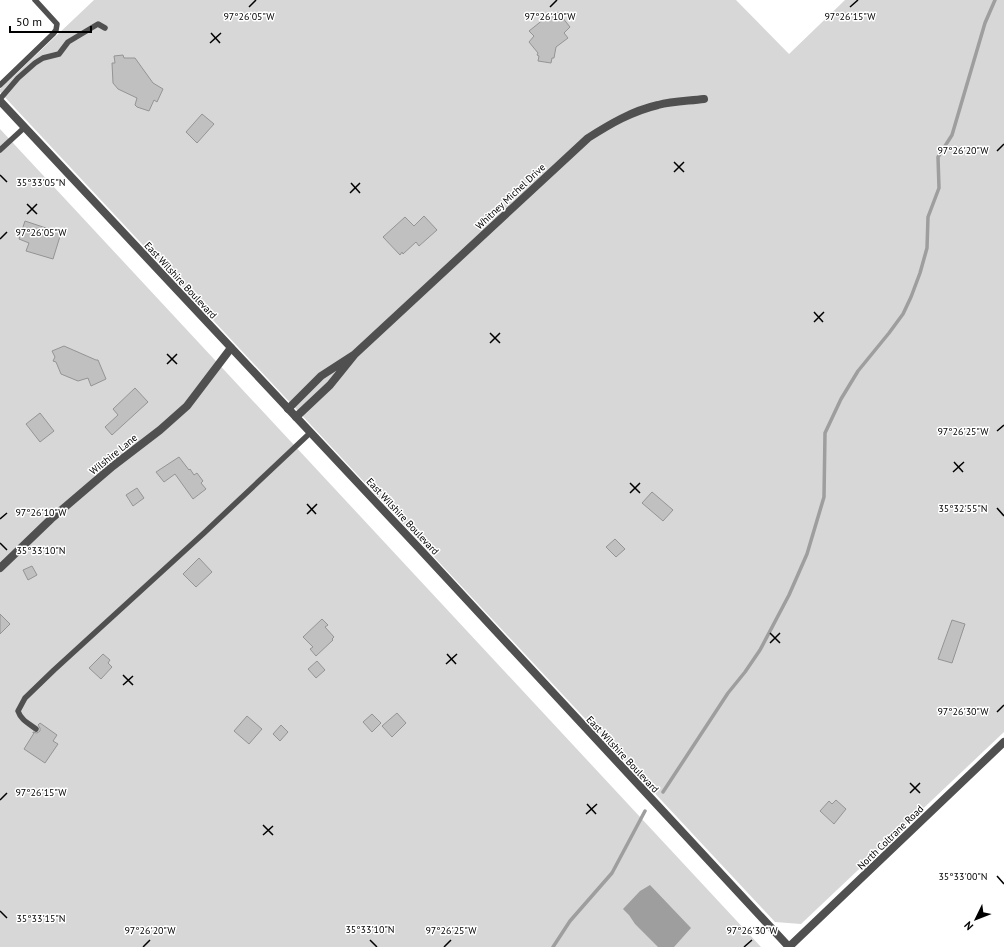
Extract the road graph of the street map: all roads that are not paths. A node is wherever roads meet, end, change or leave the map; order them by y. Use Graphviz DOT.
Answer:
graph roads {
  1 [pos="35,0"];
  2 [pos="105,28"];
  3 [pos="0,85"];
  4 [pos="704,99"];
  5 [pos="0,100"];
  6 [pos="25,127"];
  7 [pos="0,150"];
  8 [pos="231,348"];
  9 [pos="355,354"];
  10 [pos="288,409"];
  11 [pos="296,417"];
  12 [pos="310,433"];
  13 [pos="0,568"];
  14 [pos="36,729"];
  15 [pos="1004,742"];
  16 [pos="789,947"];
  1 -- 3 [label="lane"];
  2 -- 5 [label="lane"];
  4 -- 9 [label="street, Whitney Michel Drive"];
  5 -- 6 [label="street, East Wilshire Boulevard"];
  6 -- 7 [label="lane"];
  6 -- 8 [label="street, East Wilshire Boulevard"];
  8 -- 10 [label="street, East Wilshire Boulevard"];
  8 -- 13 [label="street, Wilshire Lane"];
  9 -- 10 [label="street, Whitney Michel Drive"];
  9 -- 11 [label="street, Whitney Michel Drive"];
  10 -- 11 [label="street, East Wilshire Boulevard"];
  11 -- 12 [label="street, East Wilshire Boulevard"];
  12 -- 14 [label="lane"];
  12 -- 16 [label="street, East Wilshire Boulevard"];
  15 -- 16 [label="street, North Coltrane Road"];
}
